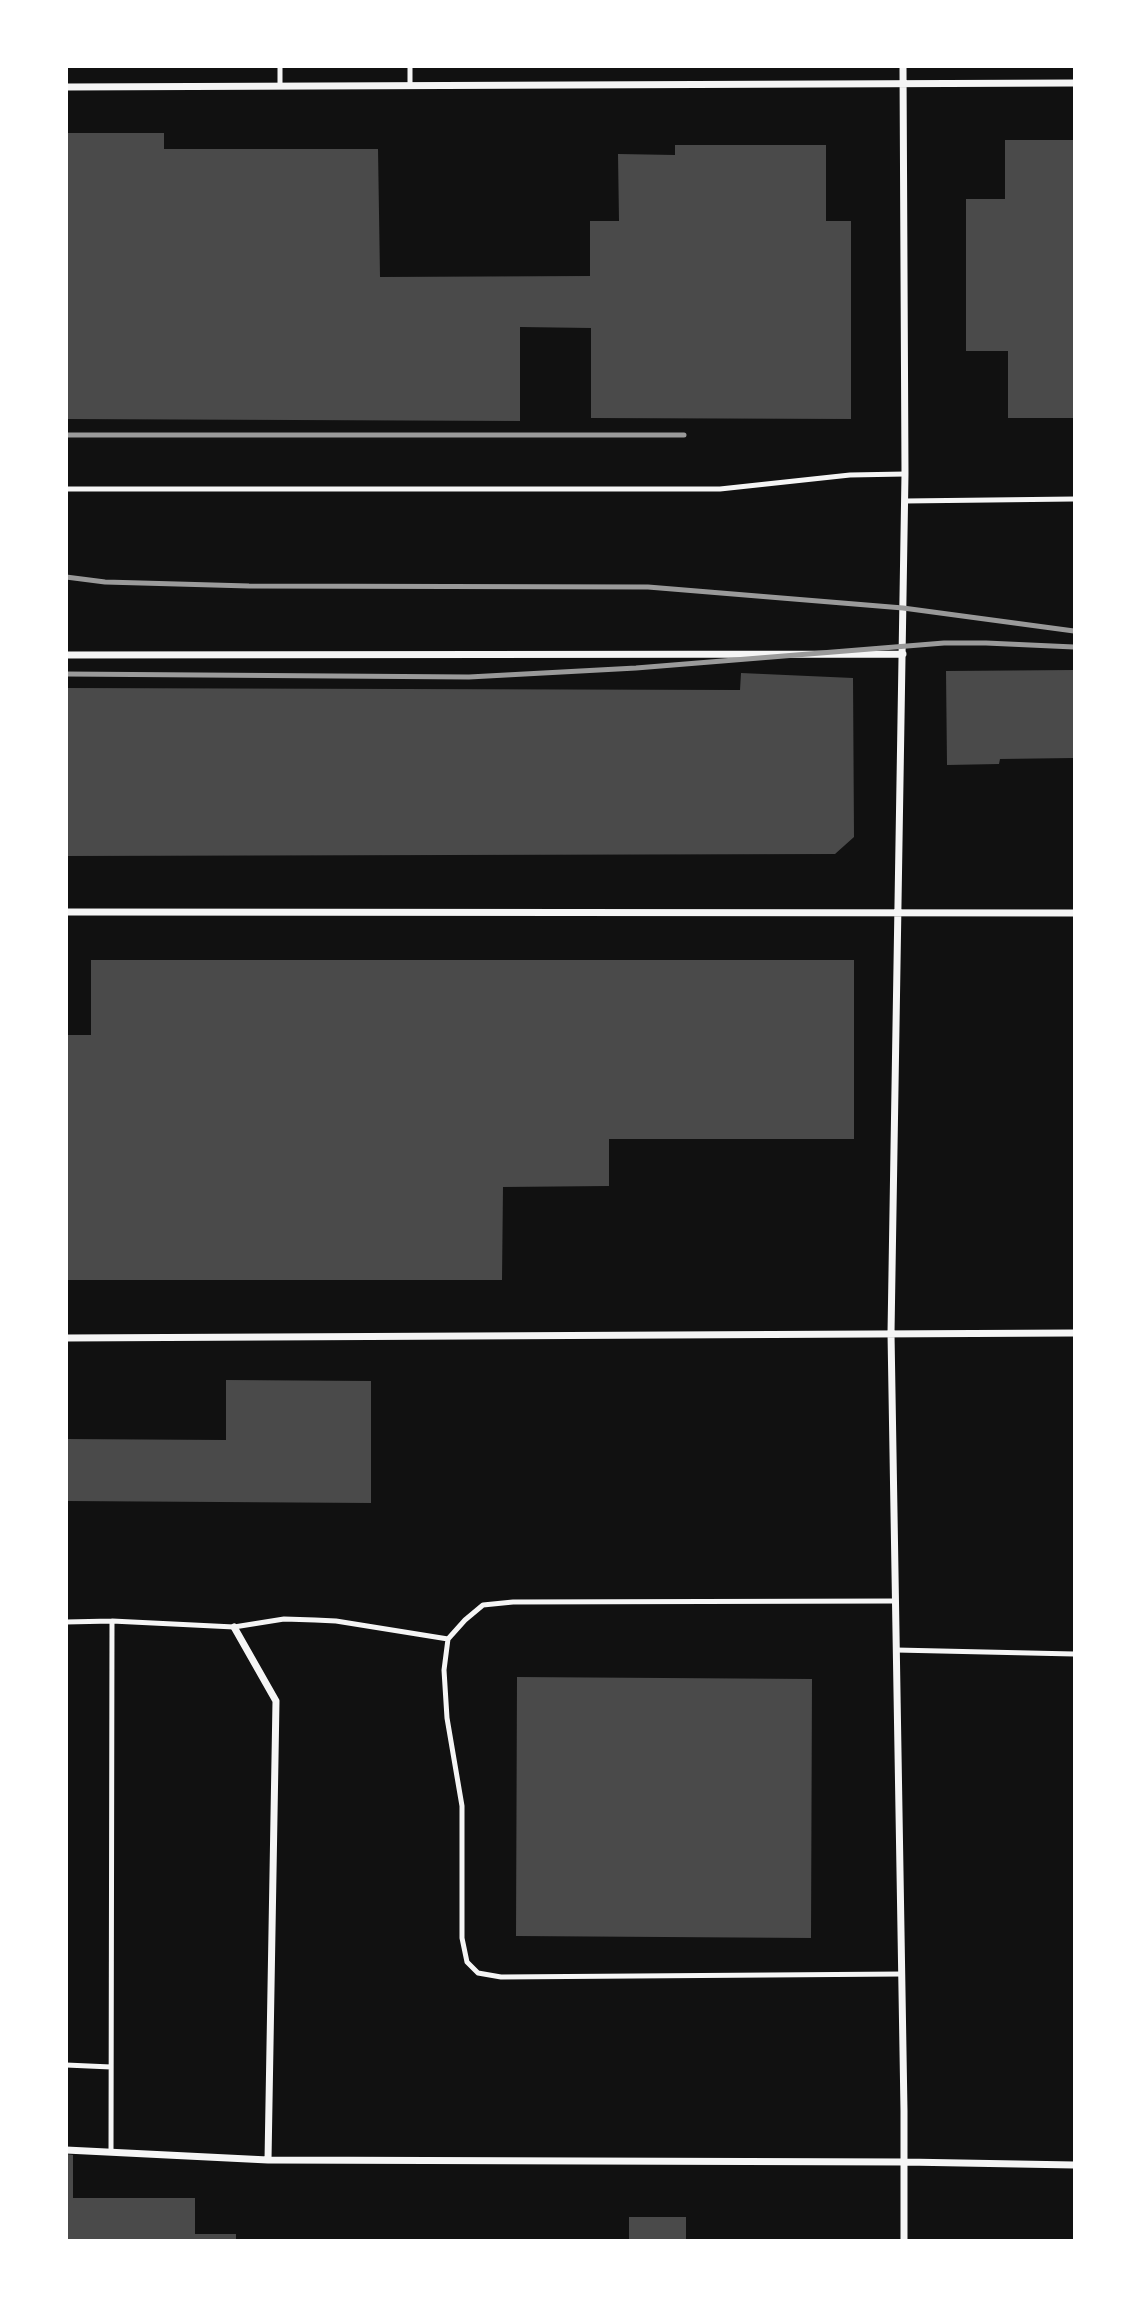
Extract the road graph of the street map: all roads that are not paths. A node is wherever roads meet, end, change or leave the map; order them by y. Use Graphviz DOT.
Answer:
graph roads {
  1 [pos="280,66"];
  2 [pos="410,66"];
  3 [pos="903,66"];
  4 [pos="904,82"];
  5 [pos="1074,83"];
  6 [pos="280,85"];
  7 [pos="410,85"];
  8 [pos="66,87"];
  9 [pos="905,474"];
  10 [pos="66,489"];
  11 [pos="1074,499"];
  12 [pos="905,501"];
  13 [pos="902,654"];
  14 [pos="66,655"];
  15 [pos="66,912"];
  16 [pos="898,912"];
  17 [pos="1074,913"];
  18 [pos="891,1333"];
  19 [pos="1074,1333"];
  20 [pos="66,1338"];
  21 [pos="895,1601"];
  22 [pos="66,1622"];
  23 [pos="111,1622"];
  24 [pos="234,1627"];
  25 [pos="448,1639"];
  26 [pos="896,1650"];
  27 [pos="1074,1654"];
  28 [pos="902,1974"];
  29 [pos="66,2065"];
  30 [pos="111,2067"];
  31 [pos="66,2150"];
  32 [pos="111,2151"];
  33 [pos="268,2160"];
  34 [pos="905,2162"];
  35 [pos="1074,2165"];
  36 [pos="904,2241"];
  1 -- 6 [label="lane"];
  2 -- 7 [label="lane"];
  3 -- 4 [label="street"];
  4 -- 5 [label="street"];
  4 -- 7 [label="street"];
  4 -- 9 [label="street"];
  6 -- 7 [label="street"];
  6 -- 8 [label="street"];
  9 -- 10 [label="lane"];
  9 -- 12 [label="street"];
  11 -- 12 [label="lane"];
  12 -- 13 [label="street"];
  13 -- 14 [label="street"];
  13 -- 16 [label="street"];
  15 -- 16 [label="street"];
  16 -- 17 [label="street"];
  16 -- 18 [label="street"];
  18 -- 19 [label="street"];
  18 -- 20 [label="street"];
  18 -- 21 [label="street"];
  21 -- 25 [label="lane"];
  21 -- 26 [label="street"];
  22 -- 23 [label="lane"];
  23 -- 24 [label="lane"];
  23 -- 30 [label="lane"];
  24 -- 25 [label="lane"];
  24 -- 33 [label="street"];
  25 -- 28 [label="lane"];
  26 -- 27 [label="lane"];
  26 -- 28 [label="street"];
  28 -- 34 [label="street"];
  29 -- 30 [label="lane"];
  30 -- 32 [label="lane"];
  31 -- 32 [label="street"];
  32 -- 33 [label="street"];
  33 -- 34 [label="street"];
  34 -- 35 [label="street"];
  34 -- 36 [label="street"];
}
